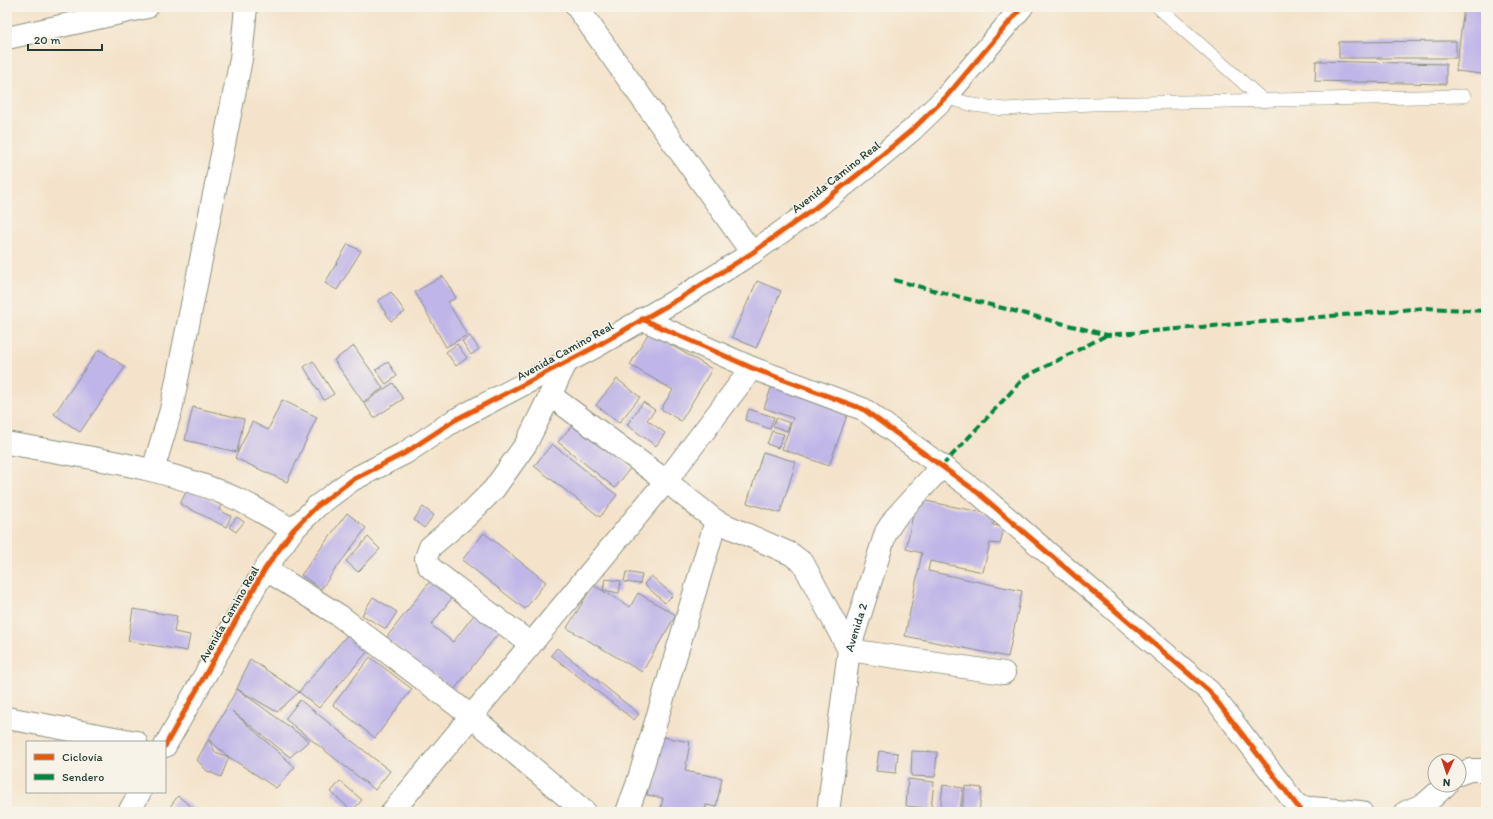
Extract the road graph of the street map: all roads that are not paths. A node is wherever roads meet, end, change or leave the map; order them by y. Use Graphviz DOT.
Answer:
graph roads {
  1 [pos="147,7"];
  2 [pos="246,7"];
  3 [pos="577,7"];
  4 [pos="1022,7"];
  5 [pos="1158,7"];
  6 [pos="7,38"];
  7 [pos="1464,96"];
  8 [pos="946,97"];
  9 [pos="1264,101"];
  10 [pos="752,253"];
  11 [pos="642,319"];
  12 [pos="567,361"];
  13 [pos="752,368"];
  14 [pos="550,395"];
  15 [pos="7,443"];
  16 [pos="942,466"];
  17 [pos="153,470"];
  18 [pos="666,481"];
  19 [pos="716,521"];
  20 [pos="293,530"];
  21 [pos="266,569"];
  22 [pos="531,644"];
  23 [pos="848,650"];
  24 [pos="1004,673"];
  25 [pos="471,716"];
  26 [pos="7,718"];
  27 [pos="131,741"];
  28 [pos="166,744"];
  29 [pos="1486,770"];
  30 [pos="1467,771"];
  31 [pos="139,793"];
  32 [pos="1437,793"];
  33 [pos="1300,810"];
  34 [pos="129,812"];
  35 [pos="392,812"];
  36 [pos="585,812"];
  37 [pos="628,812"];
  38 [pos="828,812"];
  39 [pos="1361,812"];
  40 [pos="1406,812"];
  1 -- 6 [label="street"];
  2 -- 17 [label="street"];
  3 -- 10 [label="street"];
  4 -- 8 [label="street, Avenida Camino Real"];
  5 -- 9 [label="lane"];
  7 -- 9 [label="lane"];
  8 -- 9 [label="lane"];
  8 -- 10 [label="street, Avenida Camino Real"];
  10 -- 11 [label="street, Avenida Camino Real"];
  11 -- 12 [label="street, Avenida Camino Real"];
  11 -- 13 [label="street"];
  12 -- 14 [label="street"];
  12 -- 20 [label="street, Avenida Camino Real"];
  13 -- 16 [label="street"];
  13 -- 18 [label="street"];
  14 -- 18 [label="street"];
  14 -- 22 [label="street"];
  15 -- 17 [label="street"];
  16 -- 23 [label="street, Avenida 2"];
  16 -- 33 [label="street"];
  17 -- 20 [label="street"];
  18 -- 19 [label="street"];
  18 -- 22 [label="street"];
  19 -- 23 [label="street"];
  19 -- 37 [label="street"];
  20 -- 21 [label="street, Avenida Camino Real"];
  21 -- 25 [label="street"];
  21 -- 28 [label="street, Avenida Camino Real"];
  22 -- 25 [label="street"];
  23 -- 24 [label="street"];
  23 -- 38 [label="street, Avenida 2"];
  25 -- 35 [label="street"];
  25 -- 36 [label="street"];
  26 -- 27 [label="street"];
  29 -- 30 [label="street"];
  31 -- 34 [label="street"];
  32 -- 40 [label="street"];
  33 -- 39 [label="street"];
}
